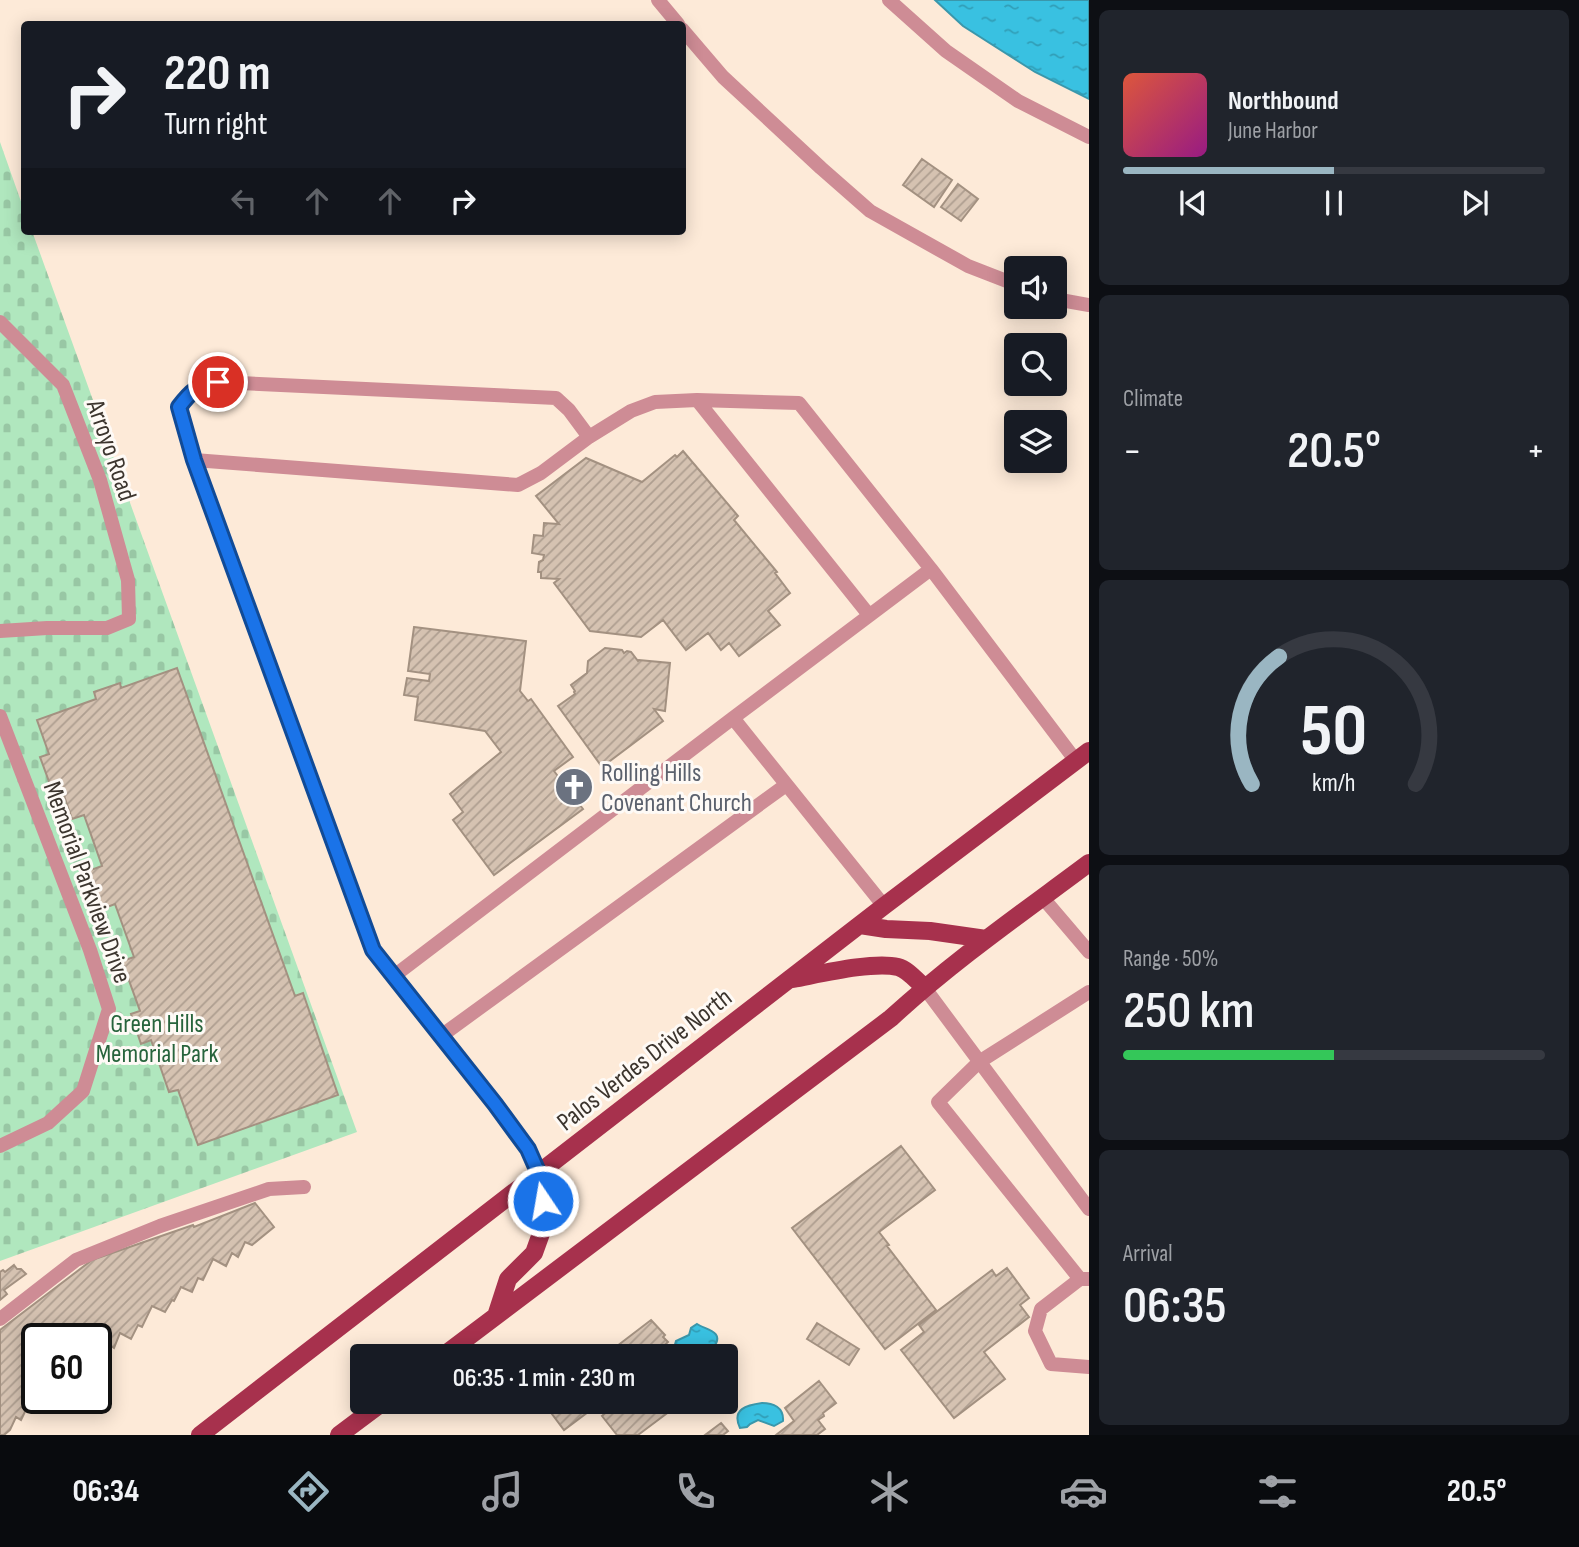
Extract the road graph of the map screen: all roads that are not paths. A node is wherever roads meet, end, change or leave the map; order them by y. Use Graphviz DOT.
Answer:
graph roads {
  1 [pos="658,0"];
  2 [pos="889,0"];
  3 [pos="676,21"];
  4 [pos="686,34"];
  5 [pos="1089,137"];
  6 [pos="1004,280"];
  7 [pos="1067,301"];
  8 [pos="1089,305"];
  9 [pos="3,327"];
  10 [pos="696,400"];
  11 [pos="589,436"];
  12 [pos="194,460"];
  13 [pos="931,569"];
  14 [pos="869,615"];
  15 [pos="0,631"];
  16 [pos="0,716"];
  17 [pos="733,719"];
  18 [pos="1082,756"];
  19 [pos="786,785"];
  20 [pos="1089,863"];
  21 [pos="1043,898"];
  22 [pos="884,906"];
  23 [pos="860,925"];
  24 [pos="986,939"];
  25 [pos="1089,951"];
  26 [pos="394,976"];
  27 [pos="788,980"];
  28 [pos="924,987"];
  29 [pos="1089,992"];
  30 [pos="441,1036"];
  31 [pos="979,1062"];
  32 [pos="0,1146"];
  33 [pos="539,1174"];
  34 [pos="304,1187"];
  35 [pos="1089,1209"];
  36 [pos="1085,1279"];
  37 [pos="496,1316"];
  38 [pos="0,1319"];
  39 [pos="459,1344"];
  40 [pos="1089,1367"];
  41 [pos="367,1414"];
  42 [pos="200,1435"];
  43 [pos="339,1435"];
  1 -- 3 [label="lane"];
  2 -- 5 [label="lane"];
  4 -- 6 [label="lane"];
  7 -- 8 [label="lane"];
  9 -- 15 [label="lane, Arroyo Road"];
  10 -- 11 [label="lane"];
  10 -- 13 [label="lane"];
  10 -- 14 [label="lane"];
  11 -- 12 [label="lane"];
  11 -- 12 [label="lane"];
  12 -- 26 [label="lane"];
  13 -- 14 [label="lane"];
  13 -- 18 [label="lane"];
  14 -- 17 [label="lane"];
  16 -- 32 [label="lane, Memorial Parkview Drive"];
  17 -- 19 [label="lane"];
  17 -- 26 [label="lane"];
  18 -- 22 [label="main road, Palos Verdes Drive North"];
  19 -- 22 [label="lane"];
  19 -- 30 [label="lane"];
  20 -- 21 [label="main road"];
  21 -- 24 [label="main road"];
  21 -- 25 [label="lane"];
  22 -- 23 [label="main road, Palos Verdes Drive North"];
  23 -- 24 [label="main road"];
  23 -- 27 [label="main road, Palos Verdes Drive North"];
  24 -- 28 [label="main road"];
  26 -- 30 [label="lane"];
  27 -- 28 [label="main road"];
  27 -- 33 [label="main road, Palos Verdes Drive North"];
  28 -- 31 [label="lane"];
  28 -- 37 [label="main road"];
  29 -- 31 [label="lane"];
  30 -- 33 [label="lane"];
  31 -- 35 [label="lane"];
  31 -- 36 [label="lane"];
  33 -- 37 [label="main road"];
  33 -- 42 [label="main road, Palos Verdes Drive North"];
  34 -- 38 [label="lane"];
  36 -- 40 [label="lane"];
  37 -- 39 [label="main road"];
  41 -- 43 [label="main road"];
}
